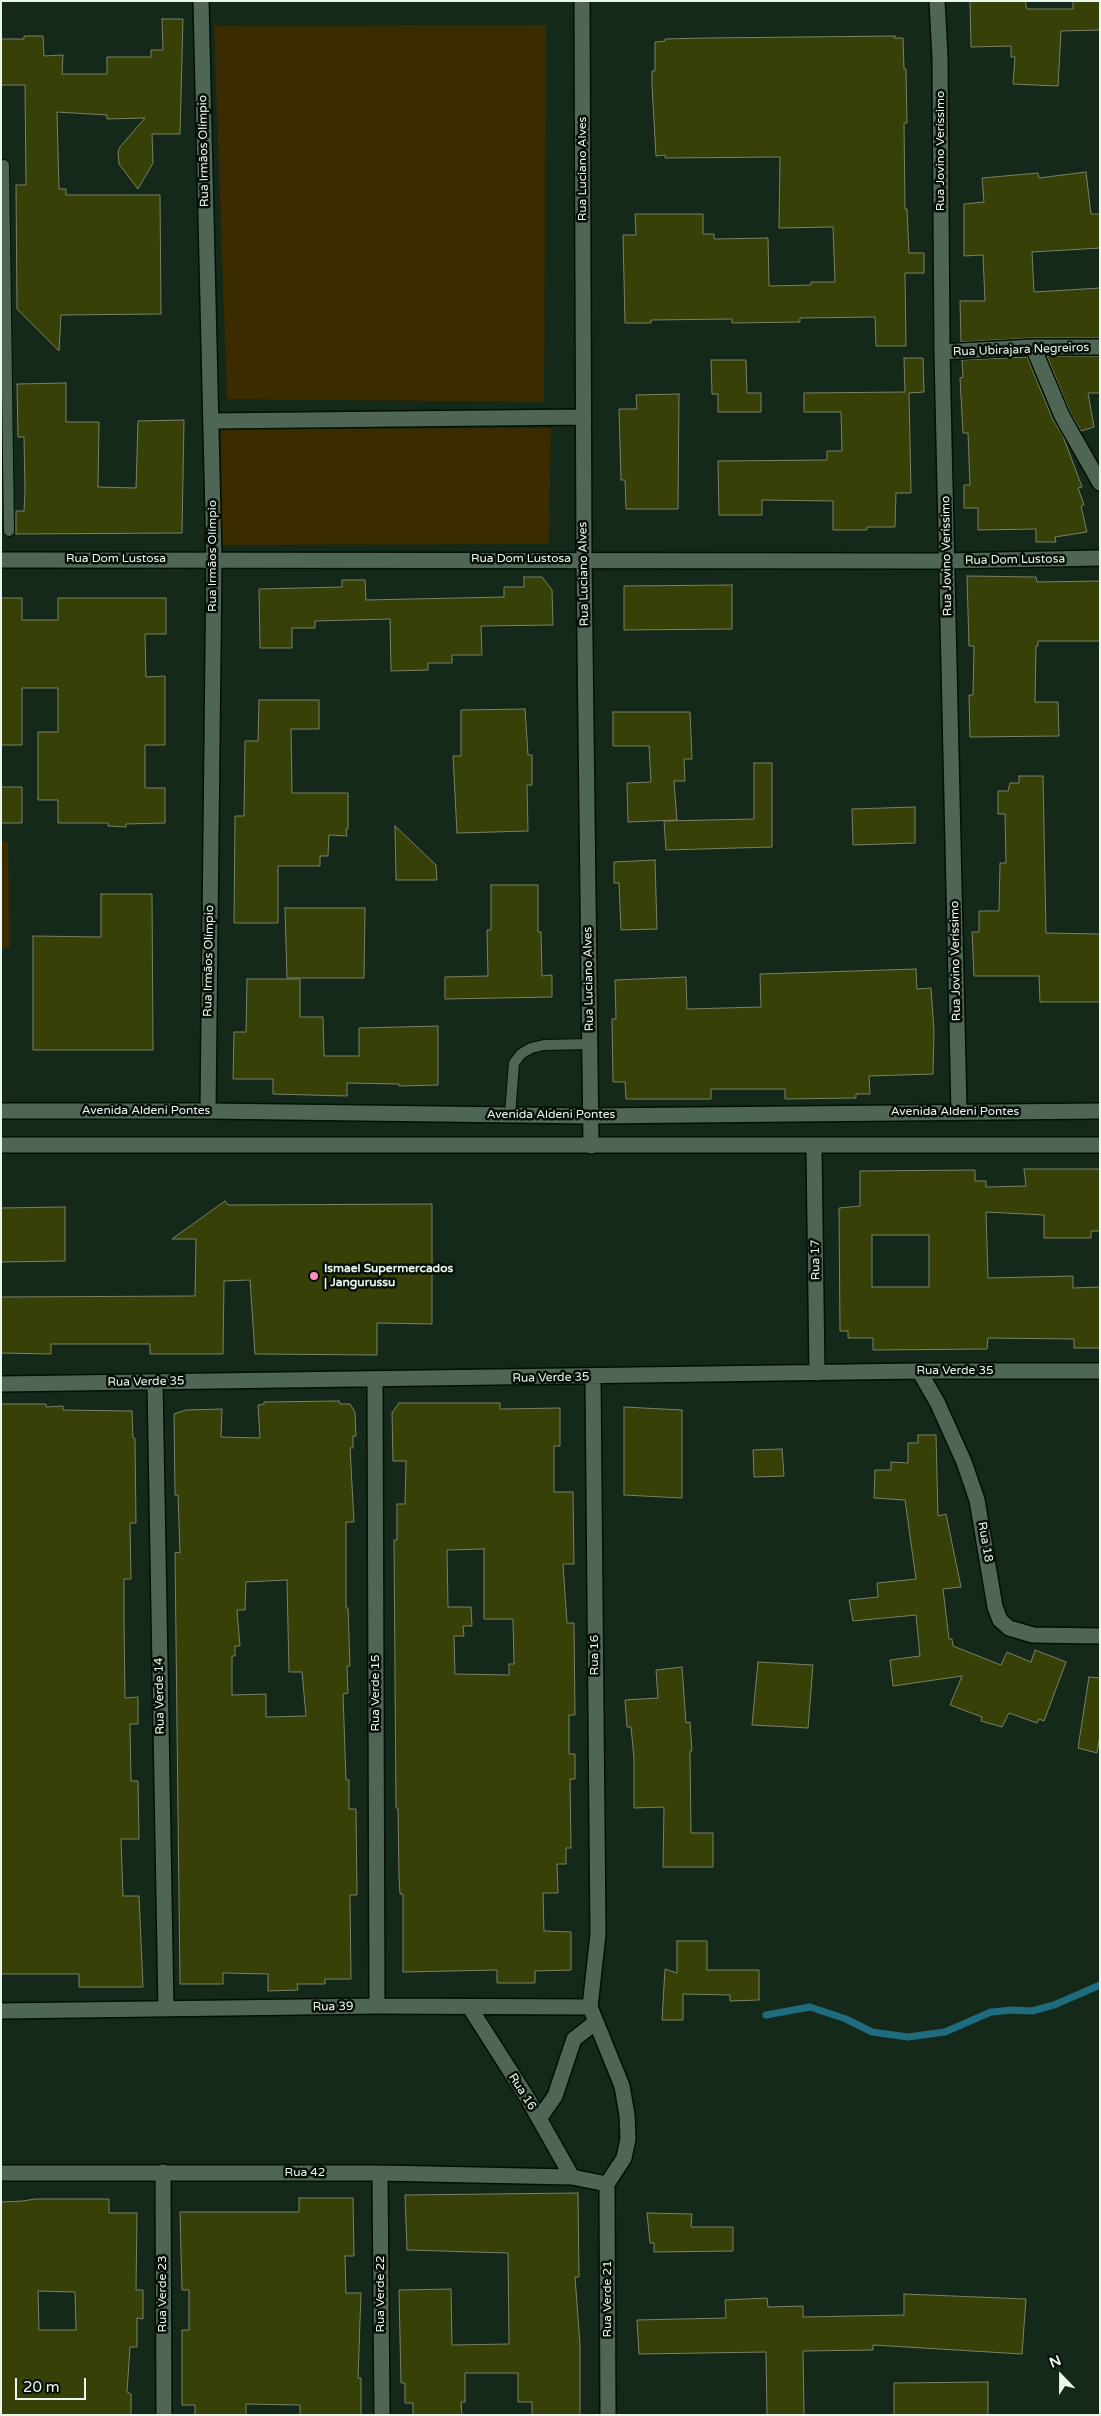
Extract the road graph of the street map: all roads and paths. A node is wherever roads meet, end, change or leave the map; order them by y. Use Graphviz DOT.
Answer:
graph roads {
  1 [pos="201,1"];
  2 [pos="582,1"];
  3 [pos="937,1"];
  4 [pos="4,165"];
  5 [pos="4,329"];
  6 [pos="1033,347"];
  7 [pos="1100,347"];
  8 [pos="942,352"];
  9 [pos="583,417"];
  10 [pos="211,421"];
  11 [pos="1100,483"];
  12 [pos="9,531"];
  13 [pos="1100,558"];
  14 [pos="214,559"];
  15 [pos="584,559"];
  16 [pos="1,560"];
  17 [pos="948,561"];
  18 [pos="590,1044"];
  19 [pos="1,1111"];
  20 [pos="208,1111"];
  21 [pos="959,1111"];
  22 [pos="1100,1111"];
  23 [pos="510,1115"];
  24 [pos="591,1116"];
  25 [pos="1,1145"];
  26 [pos="1100,1145"];
  27 [pos="591,1146"];
  28 [pos="814,1147"];
  29 [pos="919,1371"];
  30 [pos="1100,1371"];
  31 [pos="817,1373"];
  32 [pos="593,1377"];
  33 [pos="375,1380"];
  34 [pos="155,1382"];
  35 [pos="1,1384"];
  36 [pos="1100,1636"];
  37 [pos="377,2006"];
  38 [pos="590,2007"];
  39 [pos="470,2008"];
  40 [pos="166,2009"];
  41 [pos="1,2011"];
  42 [pos="596,2022"];
  43 [pos="539,2119"];
  44 [pos="163,2172"];
  45 [pos="1,2173"];
  46 [pos="380,2173"];
  47 [pos="572,2177"];
  48 [pos="608,2184"];
  49 [pos="164,2415"];
  50 [pos="382,2415"];
  51 [pos="608,2415"];
  1 -- 10 [label="street, Rua Irmãos Olímpio"];
  2 -- 9 [label="street, Rua Luciano Alves"];
  3 -- 8 [label="street, Rua Jovino Veríssimo"];
  4 -- 5 [label="lane"];
  5 -- 12 [label="lane"];
  6 -- 7 [label="street, Rua Ubirajara Negreiros"];
  6 -- 8 [label="street, Rua Ubirajara Negreiros"];
  6 -- 11 [label="street"];
  8 -- 17 [label="street, Rua Jovino Veríssimo"];
  9 -- 10 [label="street"];
  9 -- 15 [label="street, Rua Luciano Alves"];
  10 -- 14 [label="street, Rua Irmãos Olímpio"];
  13 -- 17 [label="street, Rua Dom Lustosa"];
  14 -- 15 [label="street, Rua Dom Lustosa"];
  14 -- 16 [label="street, Rua Dom Lustosa"];
  14 -- 20 [label="street, Rua Irmãos Olímpio"];
  15 -- 17 [label="street, Rua Dom Lustosa"];
  15 -- 18 [label="street, Rua Luciano Alves"];
  17 -- 21 [label="street, Rua Jovino Veríssimo"];
  18 -- 23 [label="lane"];
  18 -- 24 [label="street, Rua Luciano Alves"];
  19 -- 20 [label="street, Avenida Aldeni Pontes"];
  20 -- 23 [label="street, Avenida Aldeni Pontes"];
  21 -- 22 [label="street, Avenida Aldeni Pontes"];
  21 -- 24 [label="street, Avenida Aldeni Pontes"];
  23 -- 24 [label="street, Avenida Aldeni Pontes"];
  24 -- 27 [label="street, Rua Luciano Alves"];
  25 -- 27 [label="street"];
  26 -- 28 [label="street"];
  27 -- 28 [label="street"];
  28 -- 31 [label="street, Rua 17"];
  29 -- 30 [label="street, Rua Verde 35"];
  29 -- 31 [label="street, Rua Verde 35"];
  29 -- 36 [label="street, Rua 18"];
  31 -- 32 [label="street, Rua Verde 35"];
  32 -- 33 [label="street, Rua Verde 35"];
  32 -- 38 [label="street, Rua 16"];
  33 -- 34 [label="street, Rua Verde 35"];
  33 -- 37 [label="street, Rua Verde 15"];
  34 -- 35 [label="street, Rua Verde 35"];
  34 -- 40 [label="street, Rua Verde 14"];
  37 -- 39 [label="street, Rua 39"];
  37 -- 40 [label="street, Rua 39"];
  38 -- 39 [label="street, Rua 39"];
  38 -- 42 [label="street"];
  39 -- 43 [label="street, Rua 16"];
  40 -- 41 [label="street, Rua 39"];
  42 -- 43 [label="street"];
  42 -- 48 [label="street"];
  43 -- 47 [label="street, Rua 16"];
  44 -- 45 [label="street, Rua 42"];
  44 -- 46 [label="street, Rua 42"];
  44 -- 49 [label="street, Rua Verde 23"];
  46 -- 47 [label="street, Rua 42"];
  46 -- 50 [label="street, Rua Verde 22"];
  47 -- 48 [label="street, Rua 42"];
  48 -- 51 [label="street, Rua Verde 21"];
}
